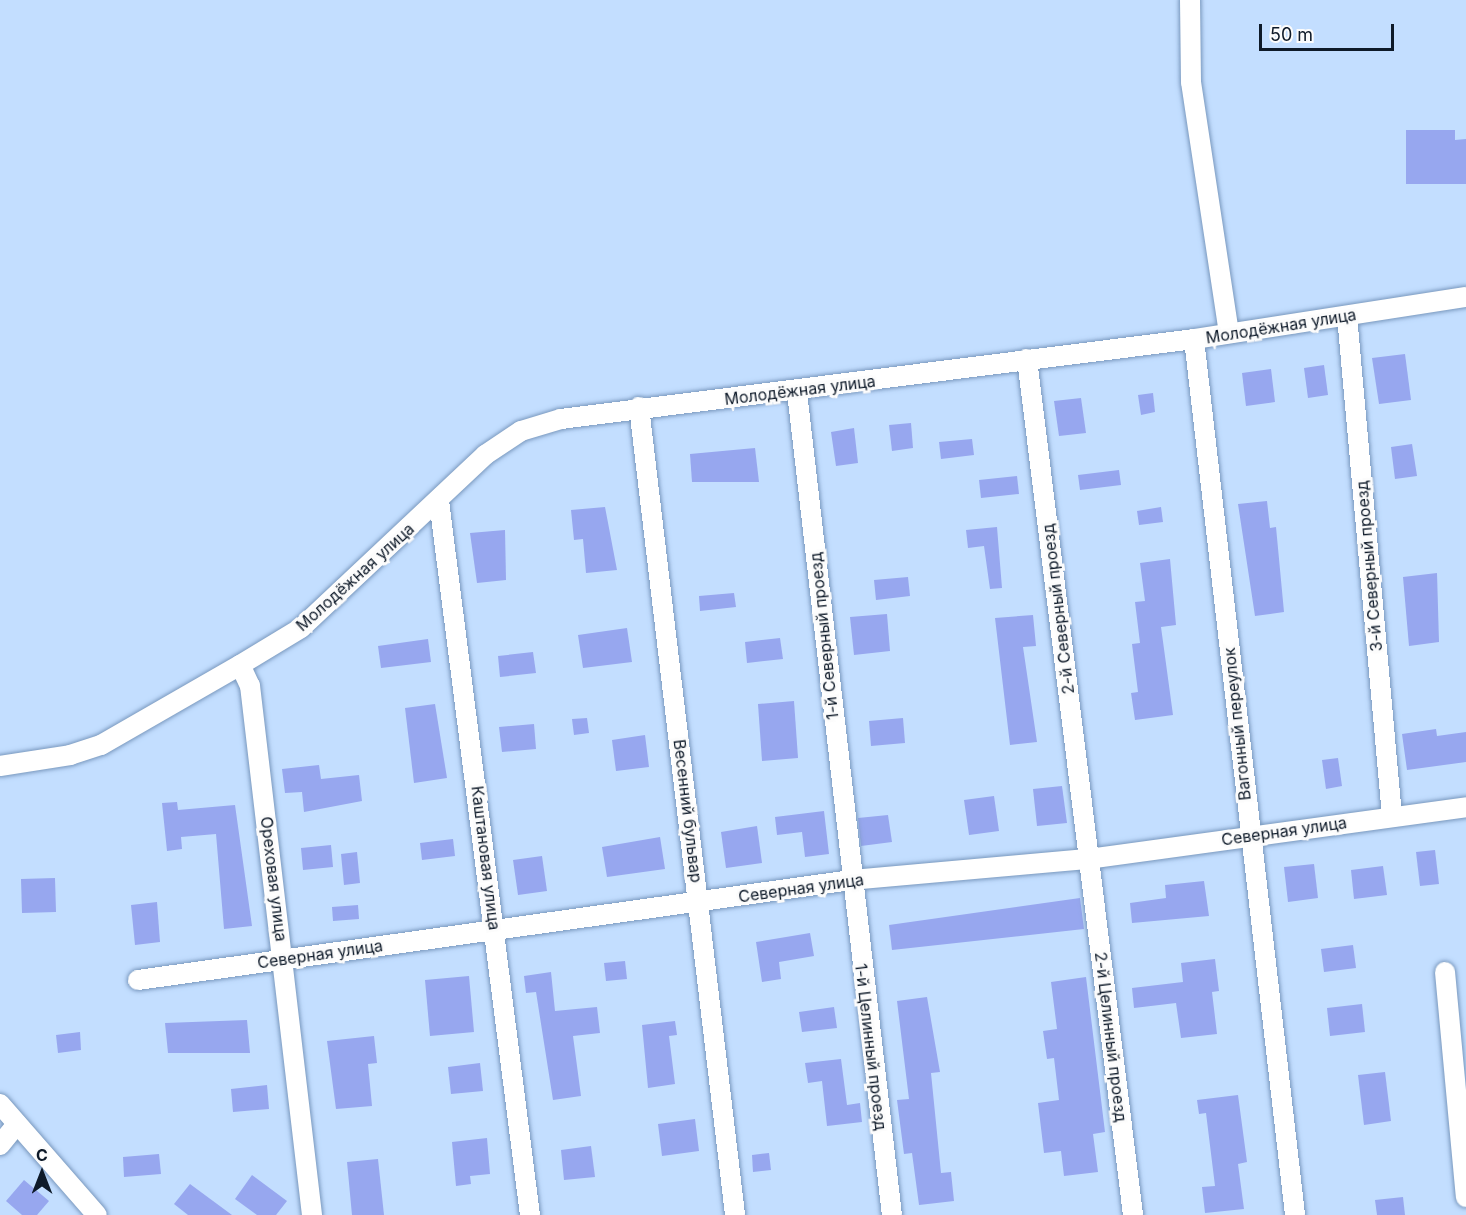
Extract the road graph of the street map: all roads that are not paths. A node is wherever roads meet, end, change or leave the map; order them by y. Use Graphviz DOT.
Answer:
graph roads {
  1 [pos="1190,0"];
  2 [pos="1466,297"];
  3 [pos="1347,316"];
  4 [pos="1229,333"];
  5 [pos="1194,339"];
  6 [pos="1027,359"];
  7 [pos="797,392"];
  8 [pos="639,407"];
  9 [pos="439,501"];
  10 [pos="240,665"];
  11 [pos="0,766"];
  12 [pos="1466,807"];
  13 [pos="1392,816"];
  14 [pos="1250,835"];
  15 [pos="1088,859"];
  16 [pos="851,880"];
  17 [pos="700,904"];
  18 [pos="495,929"];
  19 [pos="284,959"];
  20 [pos="1445,972"];
  21 [pos="138,980"];
  22 [pos="0,1104"];
  23 [pos="17,1124"];
  24 [pos="0,1145"];
  25 [pos="1466,1197"];
  26 [pos="97,1215"];
  27 [pos="312,1215"];
  28 [pos="530,1215"];
  29 [pos="735,1215"];
  30 [pos="892,1215"];
  31 [pos="1133,1215"];
  32 [pos="1295,1215"];
  1 -- 4 [label="street"];
  2 -- 3 [label="street, Молодёжная улица"];
  3 -- 4 [label="street, Молодёжная улица"];
  3 -- 13 [label="street, 3-й Северный проезд"];
  4 -- 5 [label="street, Молодёжная улица"];
  5 -- 6 [label="street, Молодёжная улица"];
  5 -- 14 [label="street, Вагонный переулок"];
  6 -- 7 [label="street, Молодёжная улица"];
  6 -- 15 [label="street, 2-й Северный проезд"];
  7 -- 8 [label="street, Молодёжная улица"];
  7 -- 16 [label="street, 1-й Северный проезд"];
  8 -- 9 [label="street, Молодёжная улица"];
  8 -- 17 [label="street, Весенний бульвар"];
  9 -- 10 [label="street, Молодёжная улица"];
  9 -- 18 [label="street, Каштановая улица"];
  10 -- 11 [label="street, Молодёжная улица"];
  10 -- 19 [label="street, Ореховая улица"];
  12 -- 13 [label="street, Северная улица"];
  13 -- 14 [label="street, Северная улица"];
  14 -- 15 [label="street, Северная улица"];
  14 -- 32 [label="street, Вагонный переулок"];
  15 -- 16 [label="street, Северная улица"];
  15 -- 31 [label="street, 2-й Целинный проезд"];
  16 -- 17 [label="street, Северная улица"];
  16 -- 30 [label="street, 1-й Целинный проезд"];
  17 -- 18 [label="street, Северная улица"];
  17 -- 29 [label="street, Весенний бульвар"];
  18 -- 19 [label="street, Северная улица"];
  18 -- 28 [label="street, Каштановая улица"];
  19 -- 21 [label="street, Северная улица"];
  19 -- 27 [label="street, Ореховая улица"];
  20 -- 25 [label="street"];
  22 -- 23 [label="street"];
  23 -- 24 [label="street"];
  23 -- 26 [label="street"];
}
